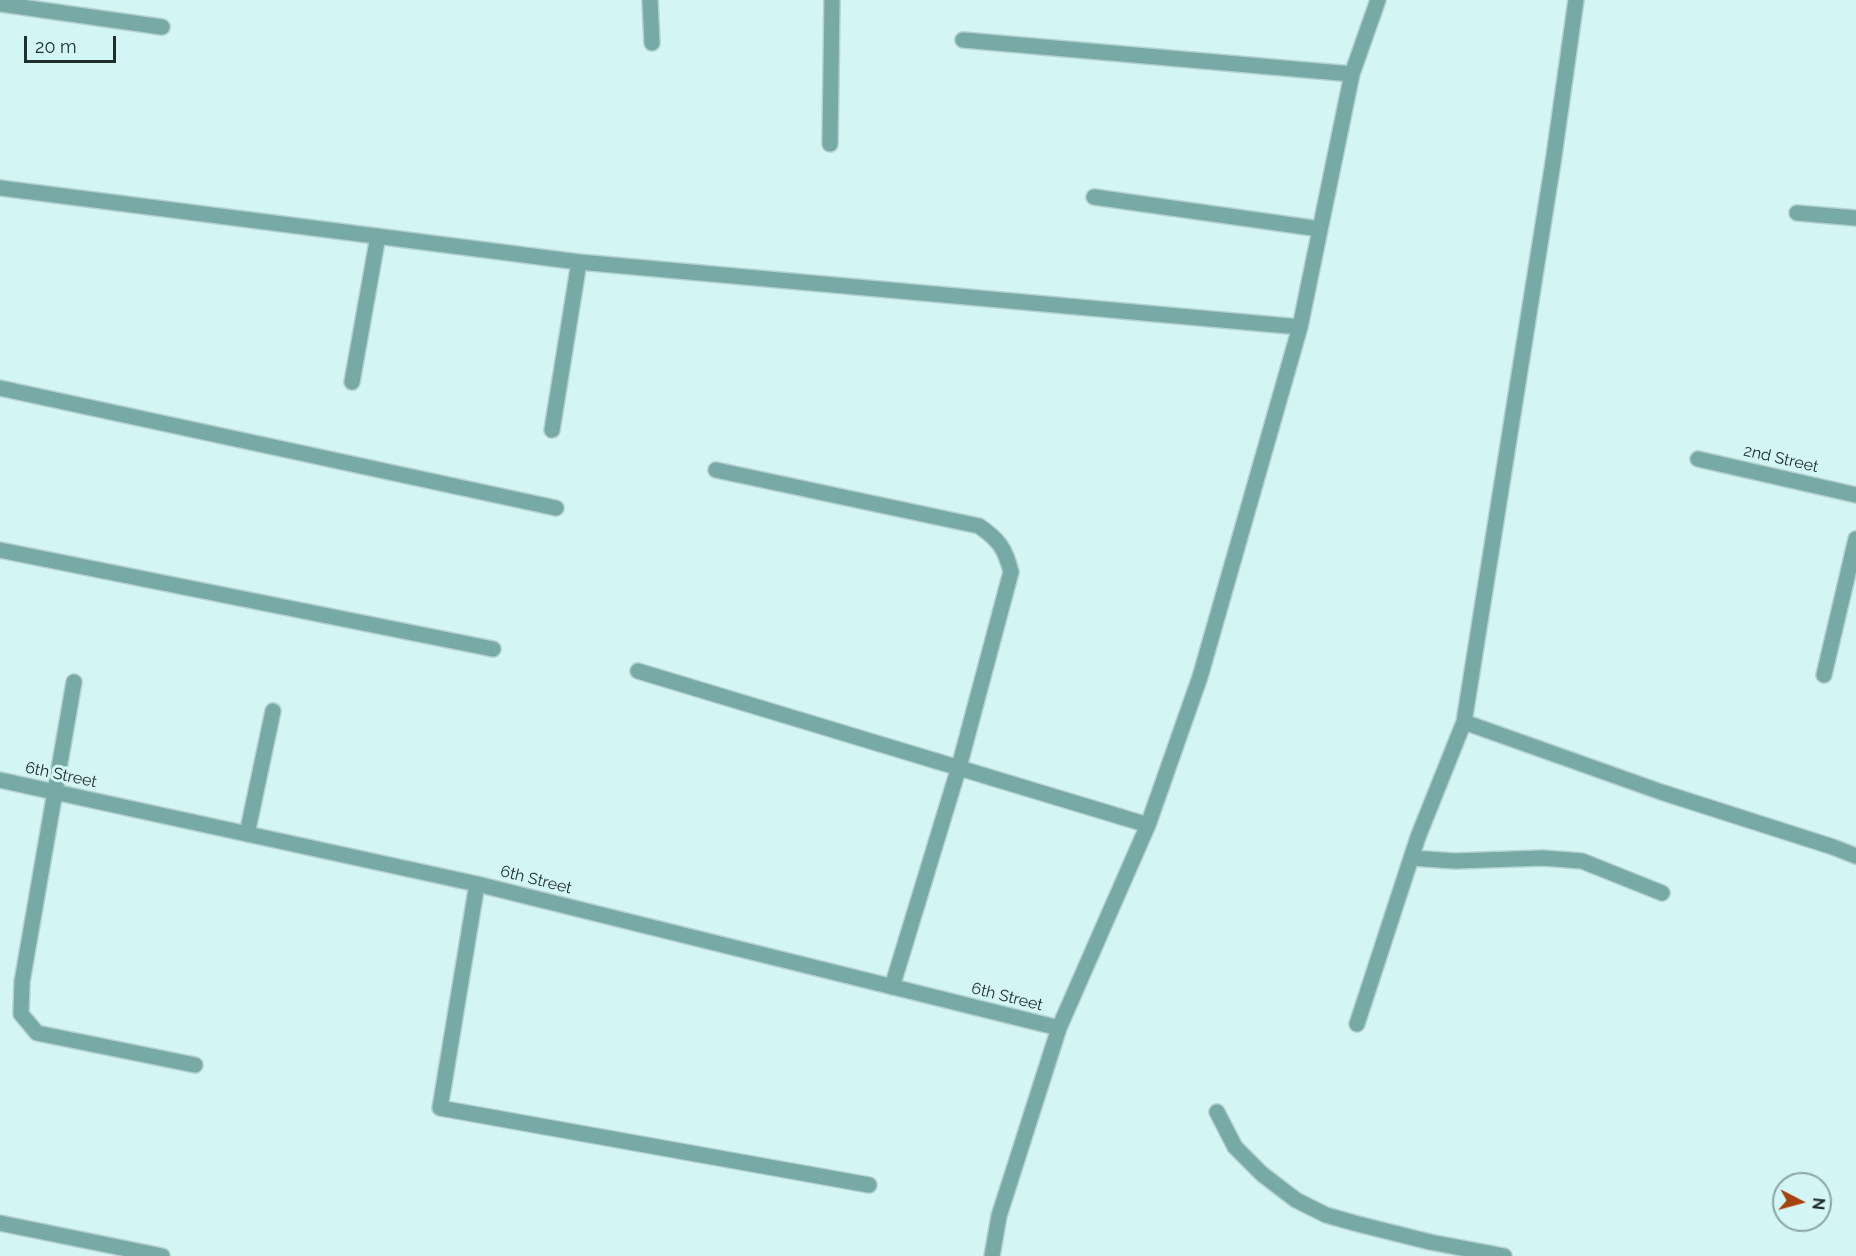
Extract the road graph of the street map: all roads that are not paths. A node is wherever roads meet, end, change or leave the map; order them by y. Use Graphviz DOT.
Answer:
graph roads {
  1 [pos="650,0"];
  2 [pos="832,0"];
  3 [pos="1378,0"];
  4 [pos="1576,0"];
  5 [pos="0,4"];
  6 [pos="162,27"];
  7 [pos="963,40"];
  8 [pos="652,43"];
  9 [pos="1352,74"];
  10 [pos="830,144"];
  11 [pos="0,188"];
  12 [pos="1094,197"];
  13 [pos="1797,213"];
  14 [pos="1856,218"];
  15 [pos="1320,229"];
  16 [pos="378,236"];
  17 [pos="579,262"];
  18 [pos="1300,327"];
  19 [pos="352,382"];
  20 [pos="0,388"];
  21 [pos="552,430"];
  22 [pos="1698,459"];
  23 [pos="716,470"];
  24 [pos="1856,495"];
  25 [pos="556,508"];
  26 [pos="1856,539"];
  27 [pos="0,550"];
  28 [pos="493,649"];
  29 [pos="638,671"];
  30 [pos="1824,675"];
  31 [pos="74,682"];
  32 [pos="273,711"];
  33 [pos="1464,722"];
  34 [pos="959,767"];
  35 [pos="0,780"];
  36 [pos="54,792"];
  37 [pos="1148,825"];
  38 [pos="247,834"];
  39 [pos="1856,856"];
  40 [pos="1412,858"];
  41 [pos="477,884"];
  42 [pos="1662,893"];
  43 [pos="892,987"];
  44 [pos="1357,1024"];
  45 [pos="1059,1028"];
  46 [pos="195,1065"];
  47 [pos="1217,1112"];
  48 [pos="869,1185"];
  49 [pos="0,1223"];
  50 [pos="162,1256"];
  51 [pos="992,1256"];
  52 [pos="1504,1256"];
  1 -- 8 [label="street"];
  2 -- 10 [label="street"];
  3 -- 9 [label="street"];
  4 -- 33 [label="street"];
  5 -- 6 [label="street"];
  7 -- 9 [label="street"];
  9 -- 15 [label="street"];
  11 -- 16 [label="street"];
  12 -- 15 [label="street"];
  13 -- 14 [label="street"];
  15 -- 18 [label="street"];
  16 -- 17 [label="street"];
  16 -- 19 [label="street"];
  17 -- 18 [label="street"];
  17 -- 21 [label="street"];
  18 -- 37 [label="street"];
  20 -- 25 [label="street"];
  22 -- 24 [label="street, 2nd Street"];
  23 -- 34 [label="street"];
  26 -- 30 [label="street"];
  27 -- 28 [label="street"];
  29 -- 34 [label="street"];
  31 -- 36 [label="street"];
  32 -- 38 [label="street"];
  33 -- 39 [label="street"];
  33 -- 40 [label="street"];
  34 -- 37 [label="street"];
  34 -- 43 [label="street"];
  35 -- 36 [label="street, 6th Street"];
  36 -- 38 [label="street, 6th Street"];
  36 -- 46 [label="street"];
  37 -- 45 [label="street"];
  38 -- 41 [label="street, 6th Street"];
  40 -- 42 [label="street"];
  40 -- 44 [label="street"];
  41 -- 43 [label="street, 6th Street"];
  41 -- 48 [label="street"];
  43 -- 45 [label="street, 6th Street"];
  45 -- 51 [label="street"];
  47 -- 52 [label="street"];
  49 -- 50 [label="street"];
}
